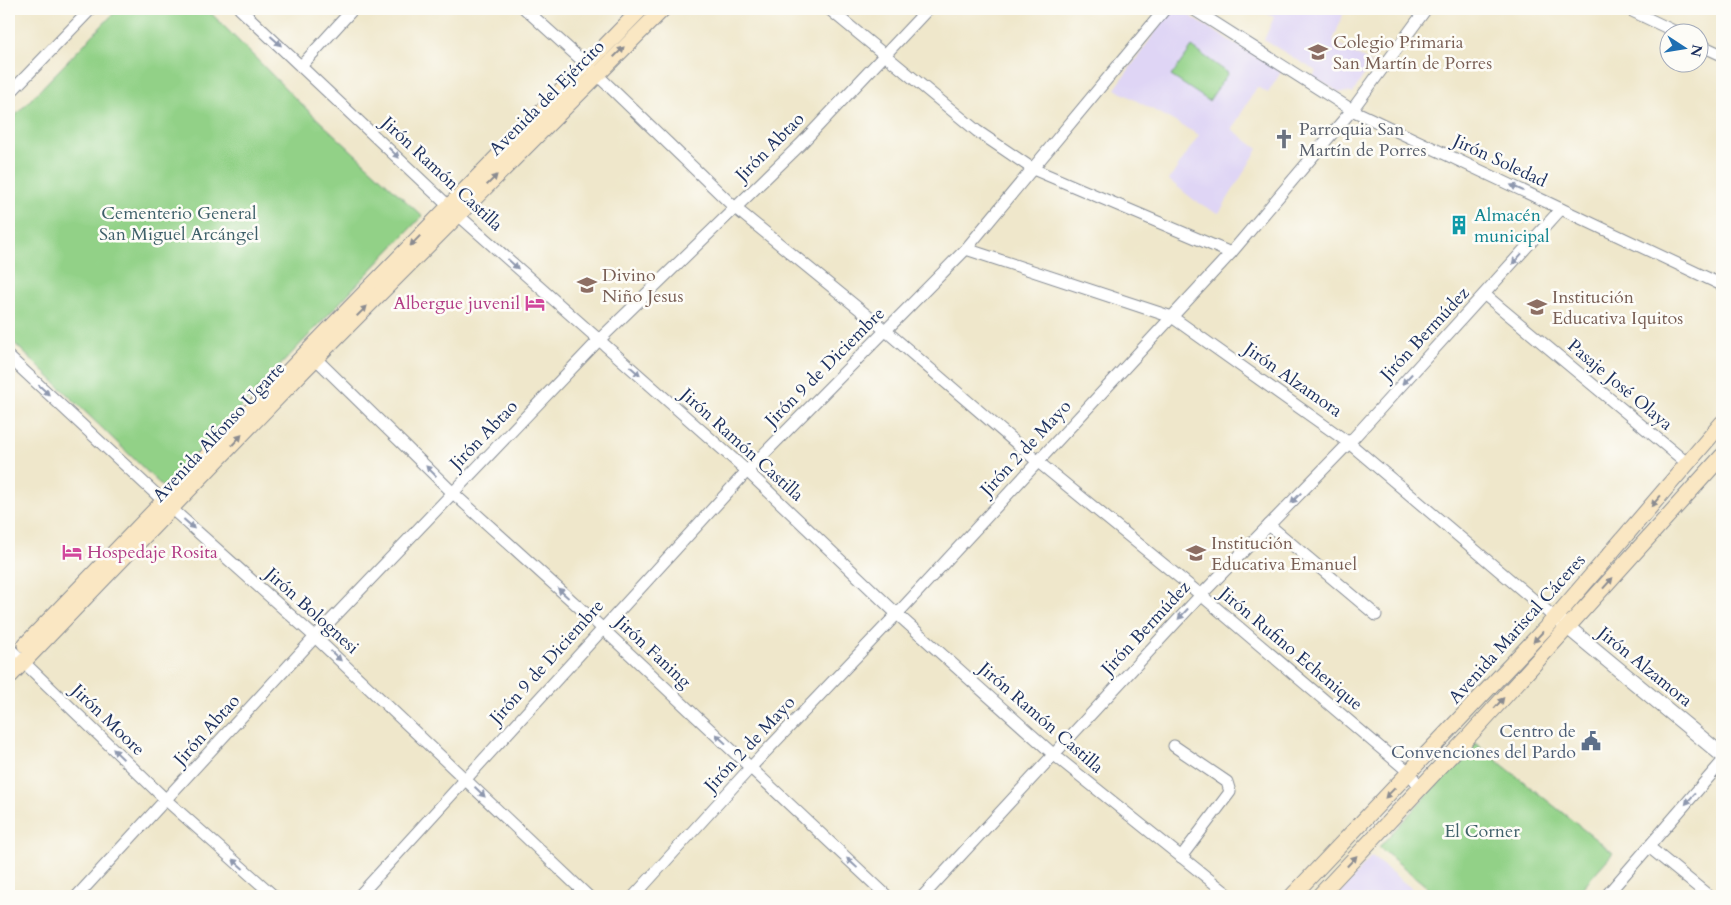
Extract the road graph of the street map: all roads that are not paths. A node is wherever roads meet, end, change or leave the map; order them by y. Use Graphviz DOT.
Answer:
graph roads {
  1 [pos="91,9"];
  2 [pos="240,9"];
  3 [pos="353,9"];
  4 [pos="525,9"];
  5 [pos="642,9"];
  6 [pos="663,9"];
  7 [pos="829,9"];
  8 [pos="928,9"];
  9 [pos="1165,9"];
  10 [pos="1194,9"];
  11 [pos="1426,9"];
  12 [pos="1628,9"];
  13 [pos="1658,23"];
  14 [pos="1708,49"];
  15 [pos="884,54"];
  16 [pos="1722,55"];
  17 [pos="302,65"];
  18 [pos="592,70"];
  19 [pos="9,76"];
  20 [pos="18,84"];
  21 [pos="9,94"];
  22 [pos="1352,110"];
  23 [pos="1033,169"];
  24 [pos="734,208"];
  25 [pos="1561,209"];
  26 [pos="453,210"];
  27 [pos="966,249"];
  28 [pos="1230,253"];
  29 [pos="1722,285"];
  30 [pos="1484,295"];
  31 [pos="1172,317"];
  32 [pos="885,330"];
  33 [pos="599,340"];
  34 [pos="312,354"];
  35 [pos="11,365"];
  36 [pos="1722,423"];
  37 [pos="1349,443"];
  38 [pos="1722,456"];
  39 [pos="1037,461"];
  40 [pos="1688,464"];
  41 [pos="747,471"];
  42 [pos="453,493"];
  43 [pos="168,505"];
  44 [pos="1270,525"];
  45 [pos="1201,595"];
  46 [pos="897,614"];
  47 [pos="1376,615"];
  48 [pos="1556,618"];
  49 [pos="602,628"];
  50 [pos="1567,628"];
  51 [pos="316,637"];
  52 [pos="14,657"];
  53 [pos="9,677"];
  54 [pos="1174,746"];
  55 [pos="1052,754"];
  56 [pos="1722,755"];
  57 [pos="1722,762"];
  58 [pos="751,768"];
  59 [pos="1410,773"];
  60 [pos="465,778"];
  61 [pos="1420,788"];
  62 [pos="166,800"];
  63 [pos="1649,847"];
  64 [pos="1181,857"];
  65 [pos="77,896"];
  66 [pos="274,896"];
  67 [pos="359,896"];
  68 [pos="588,896"];
  69 [pos="634,896"];
  70 [pos="887,896"];
  71 [pos="923,896"];
  72 [pos="1230,896"];
  73 [pos="1292,896"];
  74 [pos="1319,896"];
  75 [pos="1606,896"];
  76 [pos="1709,896"];
  1 -- 20 [label="street"];
  2 -- 17 [label="street, Jirón Ramón Castilla, one-way"];
  3 -- 17 [label="street"];
  4 -- 18 [label="street, Jirón Rufino Echenique"];
  5 -- 18 [label="main road, Avenida del Ejército"];
  18 -- 6 [label="main road, Avenida del Ejército, one-way"];
  7 -- 15 [label="street"];
  8 -- 15 [label="street, Jirón Abtao"];
  9 -- 23 [label="street, Jirón 9 de Diciembre"];
  10 -- 22 [label="street, Jirón Soledad"];
  11 -- 22 [label="street, Jirón 2 de Mayo"];
  12 -- 13 [label="street"];
  14 -- 16 [label="street"];
  15 -- 23 [label="street"];
  15 -- 24 [label="street, Jirón Abtao"];
  17 -- 26 [label="street, Jirón Ramón Castilla, one-way"];
  18 -- 24 [label="street, Jirón Rufino Echenique"];
  18 -- 26 [label="main road, Avenida del Ejército"];
  19 -- 20 [label="street"];
  20 -- 21 [label="street"];
  25 -- 22 [label="street, Jirón Soledad, one-way"];
  22 -- 28 [label="street, Jirón 2 de Mayo"];
  23 -- 27 [label="street, Jirón 9 de Diciembre"];
  23 -- 28 [label="street"];
  24 -- 32 [label="street, Jirón Rufino Echenique"];
  24 -- 33 [label="street, Jirón Abtao"];
  25 -- 29 [label="street, Jirón Soledad"];
  25 -- 30 [label="street, Jirón Bermúdez, one-way"];
  26 -- 33 [label="street, Jirón Ramón Castilla, one-way"];
  26 -- 34 [label="main road, Avenida Alfonso Ugarte"];
  27 -- 31 [label="street, Jirón Alzamora"];
  27 -- 32 [label="street, Jirón 9 de Diciembre"];
  28 -- 31 [label="street, Jirón 2 de Mayo"];
  30 -- 37 [label="street, Jirón Bermúdez, one-way"];
  30 -- 40 [label="street, Pasaje José Olaya"];
  31 -- 37 [label="street, Jirón Alzamora"];
  31 -- 39 [label="street, Jirón 2 de Mayo"];
  32 -- 39 [label="street, Jirón Rufino Echenique"];
  32 -- 41 [label="street, Jirón 9 de Diciembre"];
  33 -- 41 [label="street, Jirón Ramón Castilla, one-way"];
  33 -- 42 [label="street, Jirón Abtao"];
  42 -- 34 [label="street, Jirón Faning, one-way"];
  34 -- 43 [label="main road, Avenida Alfonso Ugarte"];
  35 -- 43 [label="street, Jirón Bolognesi, one-way"];
  36 -- 40 [label="main road, Avenida Mariscal Cáceres"];
  37 -- 44 [label="street, Jirón Bermúdez, one-way"];
  37 -- 48 [label="street, Jirón Alzamora"];
  50 -- 38 [label="main road, Avenida Mariscal Cáceres, one-way"];
  39 -- 45 [label="street, Jirón Rufino Echenique"];
  39 -- 46 [label="street, Jirón 2 de Mayo"];
  40 -- 48 [label="main road, Avenida Mariscal Cáceres, one-way"];
  41 -- 46 [label="street, Jirón Ramón Castilla"];
  41 -- 49 [label="street, Jirón 9 de Diciembre"];
  49 -- 42 [label="street, Jirón Faning, one-way"];
  42 -- 51 [label="street, Jirón Abtao"];
  43 -- 51 [label="street, Jirón Bolognesi, one-way"];
  43 -- 52 [label="main road, Avenida Alfonso Ugarte"];
  44 -- 45 [label="street, Jirón Bermúdez"];
  44 -- 47 [label="street"];
  45 -- 55 [label="street, Jirón Bermúdez, one-way"];
  45 -- 59 [label="street, Jirón Rufino Echenique"];
  46 -- 55 [label="street, Jirón Ramón Castilla"];
  46 -- 58 [label="street, Jirón 2 de Mayo"];
  48 -- 50 [label="street, Jirón Alzamora"];
  48 -- 59 [label="main road, Avenida Mariscal Cáceres, one-way"];
  58 -- 49 [label="street, Jirón Faning, one-way"];
  49 -- 60 [label="street, Jirón 9 de Diciembre"];
  50 -- 56 [label="street, Jirón Alzamora"];
  61 -- 50 [label="main road, Avenida Mariscal Cáceres, one-way"];
  51 -- 60 [label="street, Jirón Bolognesi, one-way"];
  51 -- 62 [label="street, Jirón Abtao"];
  52 -- 53 [label="main road, Avenida Alfonso Ugarte"];
  62 -- 52 [label="street, Jirón Moore, one-way"];
  54 -- 64 [label="street"];
  55 -- 64 [label="street, Jirón Ramón Castilla"];
  55 -- 71 [label="street, Jirón Bermúdez"];
  57 -- 63 [label="street, one-way"];
  58 -- 69 [label="street, Jirón 2 de Mayo"];
  70 -- 58 [label="street, Jirón Faning, one-way"];
  59 -- 61 [label="street, Jirón Rufino Echenique"];
  59 -- 73 [label="main road, Avenida Mariscal Cáceres, one-way"];
  60 -- 67 [label="street, Jirón 9 de Diciembre"];
  60 -- 68 [label="street, Jirón Bolognesi, one-way"];
  74 -- 61 [label="main road, Avenida Mariscal Cáceres, one-way"];
  62 -- 65 [label="street, Jirón Abtao"];
  66 -- 62 [label="street, Jirón Moore, one-way"];
  63 -- 75 [label="street"];
  63 -- 76 [label="street"];
  64 -- 72 [label="street, Jirón Ramón Castilla"];
}
